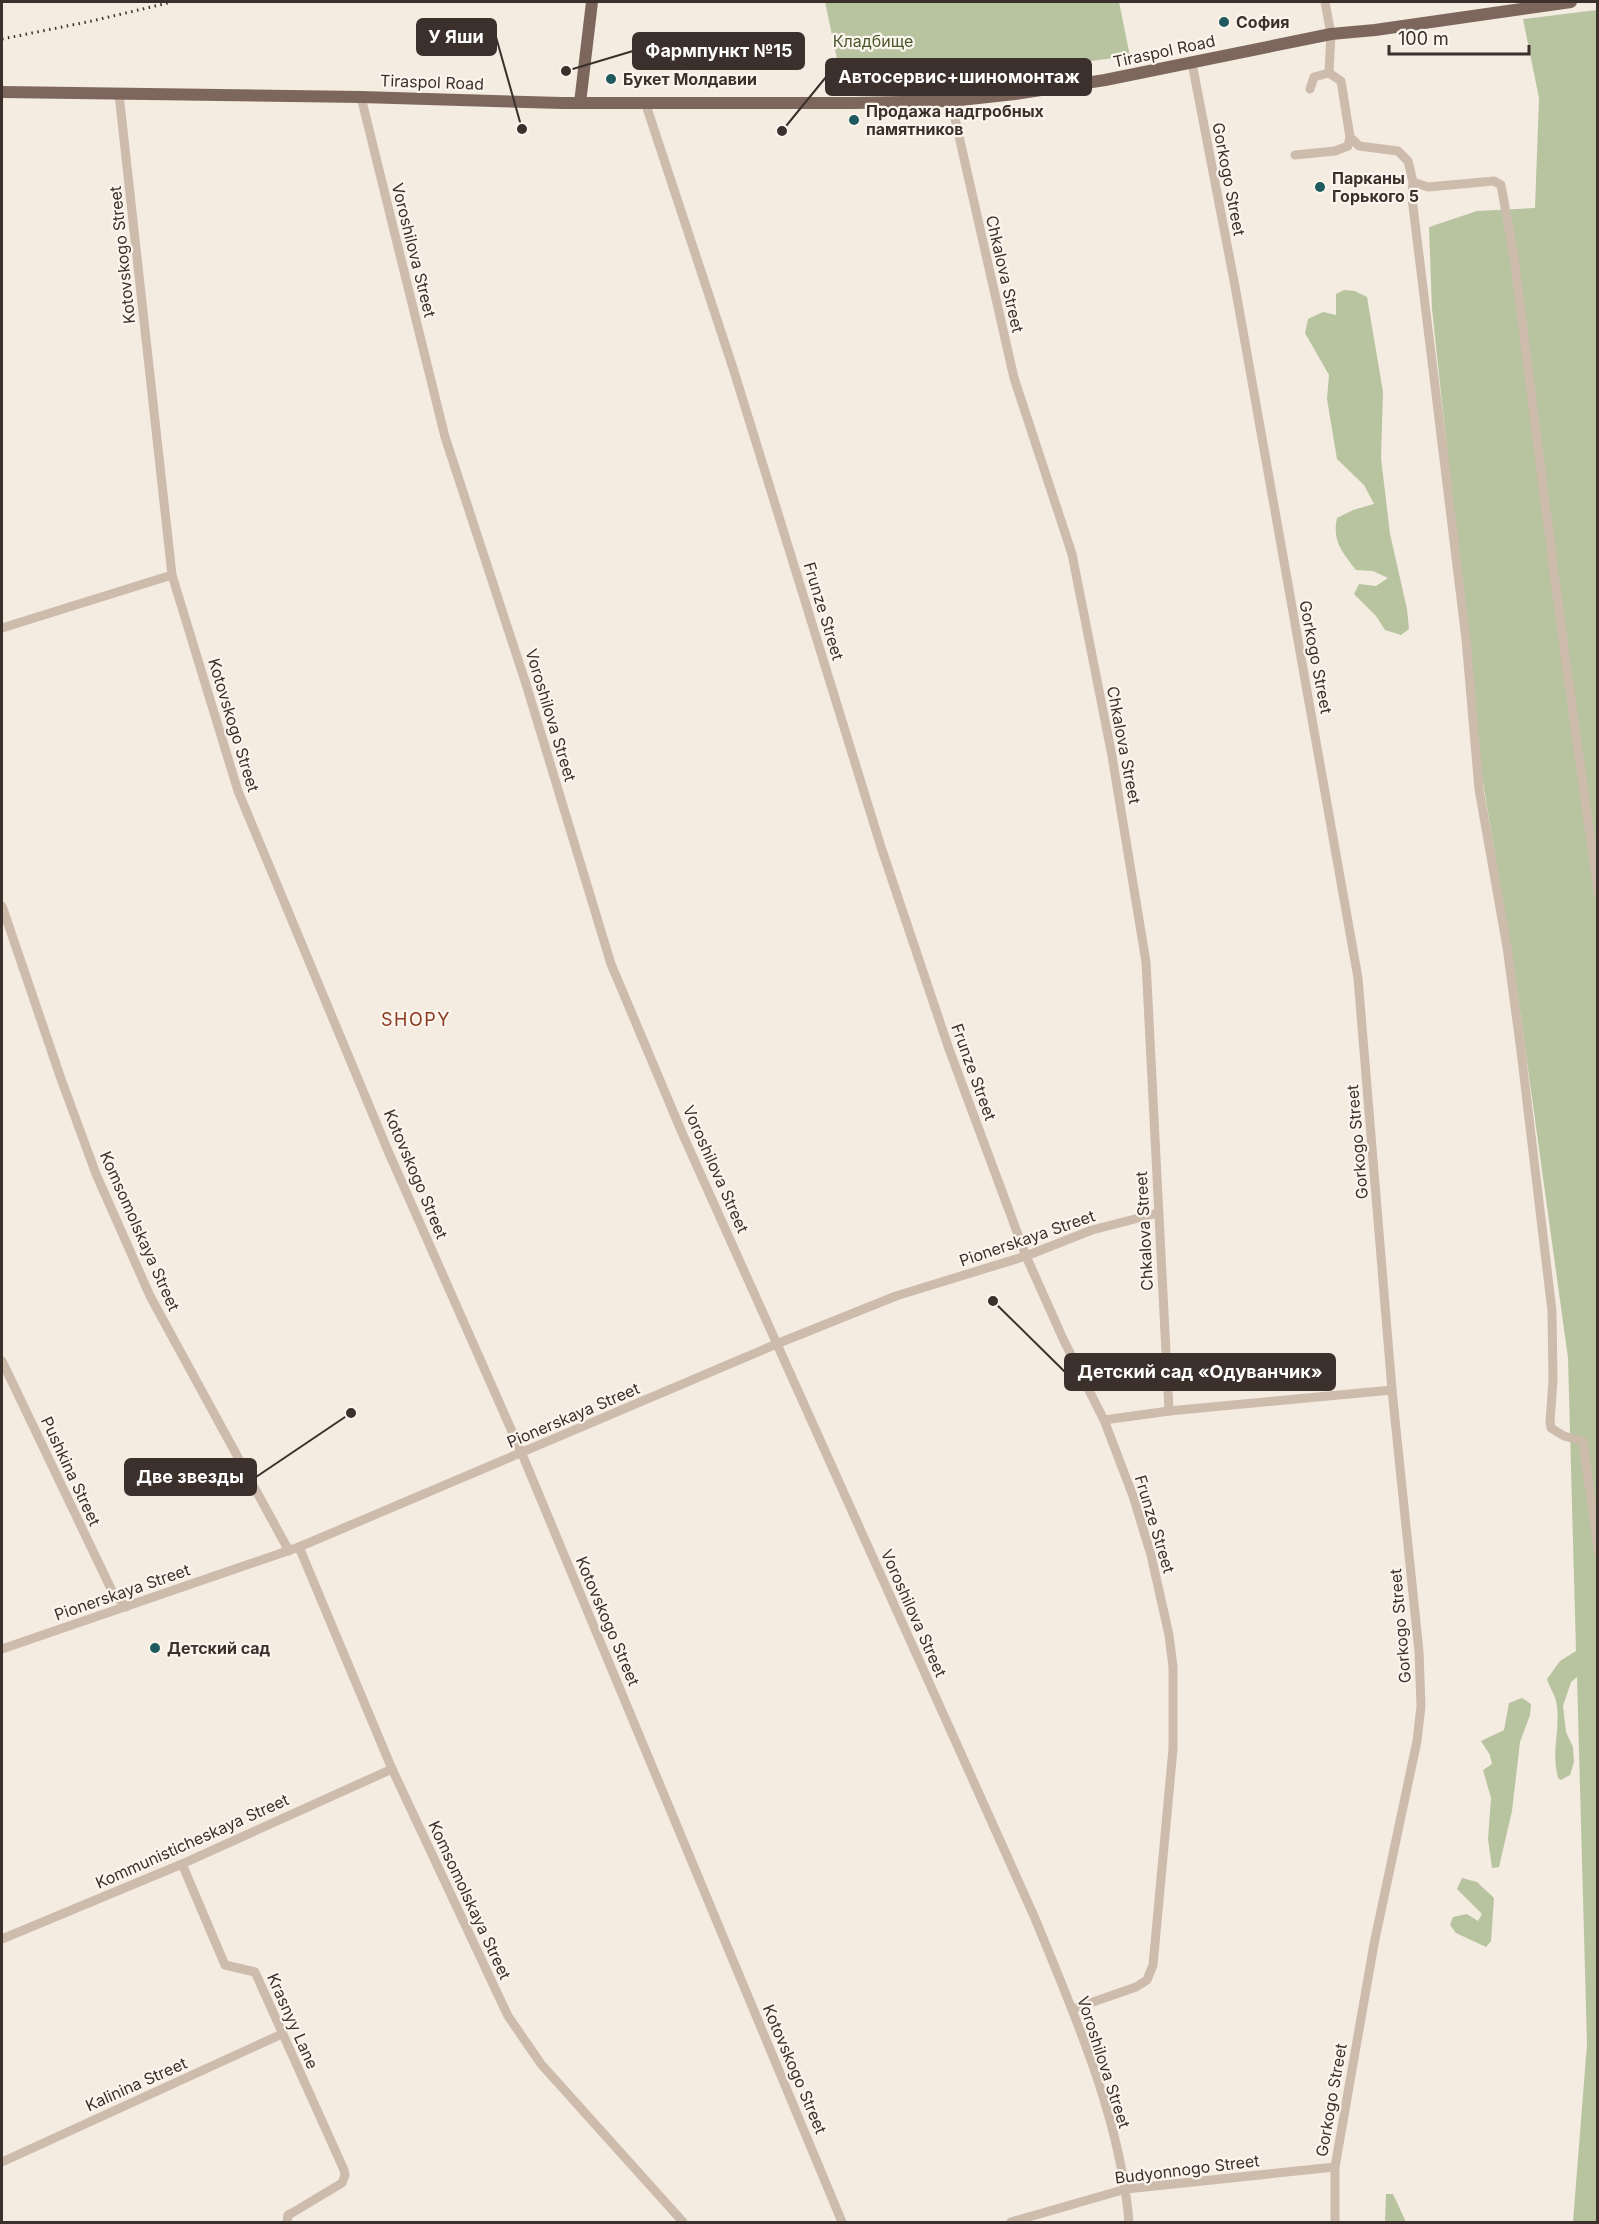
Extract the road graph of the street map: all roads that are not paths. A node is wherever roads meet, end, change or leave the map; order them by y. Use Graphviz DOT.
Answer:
graph roads {
  1 [pos="592,2"];
  2 [pos="1325,2"];
  3 [pos="1571,2"];
  4 [pos="1331,34"];
  5 [pos="1192,63"];
  6 [pos="1329,73"];
  7 [pos="1310,89"];
  8 [pos="2,92"];
  9 [pos="119,94"];
  10 [pos="361,97"];
  11 [pos="951,100"];
  12 [pos="645,102"];
  13 [pos="580,103"];
  14 [pos="1350,137"];
  15 [pos="1295,155"];
  16 [pos="1413,182"];
  17 [pos="172,574"];
  18 [pos="2,628"];
  19 [pos="1598,892"];
  20 [pos="2,906"];
  21 [pos="1158,1213"];
  22 [pos="1026,1256"];
  23 [pos="778,1343"];
  24 [pos="2,1361"];
  25 [pos="1392,1390"];
  26 [pos="1169,1411"];
  27 [pos="1104,1420"];
  28 [pos="522,1454"];
  29 [pos="294,1549"];
  30 [pos="1598,1551"];
  31 [pos="113,1593"];
  32 [pos="126,1607"];
  33 [pos="105,1614"];
  34 [pos="2,1649"];
  35 [pos="392,1769"];
  36 [pos="182,1864"];
  37 [pos="2,1939"];
  38 [pos="1072,2009"];
  39 [pos="282,2034"];
  40 [pos="2,2162"];
  41 [pos="1335,2166"];
  42 [pos="1126,2189"];
  43 [pos="287,2223"];
  44 [pos="682,2223"];
  45 [pos="842,2223"];
  46 [pos="1011,2223"];
  47 [pos="1129,2223"];
  48 [pos="1335,2223"];
  1 -- 13 [label="main road"];
  2 -- 4 [label="street"];
  3 -- 4 [label="main road, Tiraspol Road"];
  4 -- 5 [label="main road, Tiraspol Road"];
  4 -- 6 [label="street"];
  5 -- 11 [label="main road, Tiraspol Road"];
  5 -- 25 [label="street, Gorkogo Street"];
  6 -- 7 [label="street"];
  6 -- 14 [label="street"];
  8 -- 9 [label="main road, Tiraspol Road"];
  9 -- 10 [label="main road, Tiraspol Road"];
  9 -- 17 [label="street, Kotovskogo Street"];
  10 -- 13 [label="main road, Tiraspol Road"];
  10 -- 23 [label="street, Voroshilova Street"];
  11 -- 12 [label="main road, Tiraspol Road"];
  11 -- 21 [label="street, Chkalova Street"];
  12 -- 13 [label="main road, Tiraspol Road"];
  12 -- 22 [label="street, Frunze Street"];
  14 -- 15 [label="street"];
  14 -- 16 [label="street"];
  16 -- 19 [label="street"];
  16 -- 30 [label="street"];
  17 -- 18 [label="street"];
  17 -- 28 [label="street, Kotovskogo Street"];
  20 -- 29 [label="street, Komsomolskaya Street"];
  21 -- 22 [label="street, Pionerskaya Street"];
  21 -- 26 [label="street, Chkalova Street"];
  22 -- 23 [label="street, Pionerskaya Street"];
  22 -- 27 [label="street, Frunze Street"];
  23 -- 28 [label="street, Pionerskaya Street"];
  23 -- 38 [label="street, Voroshilova Street"];
  24 -- 31 [label="street, Pushkina Street"];
  25 -- 26 [label="street"];
  25 -- 41 [label="street, Gorkogo Street"];
  26 -- 27 [label="street"];
  27 -- 38 [label="street, Frunze Street"];
  28 -- 29 [label="street, Pionerskaya Street"];
  28 -- 45 [label="street, Kotovskogo Street"];
  29 -- 32 [label="street, Pionerskaya Street"];
  29 -- 35 [label="street, Komsomolskaya Street"];
  31 -- 32 [label="street, Pushkina Street"];
  31 -- 33 [label="street"];
  32 -- 33 [label="street, Pionerskaya Street"];
  33 -- 34 [label="street, Pionerskaya Street"];
  35 -- 36 [label="street, Kommunisticheskaya Street"];
  35 -- 44 [label="street, Komsomolskaya Street"];
  36 -- 37 [label="street, Kommunisticheskaya Street"];
  36 -- 39 [label="street, Krasnyy Lane"];
  38 -- 42 [label="street, Voroshilova Street"];
  39 -- 40 [label="street, Kalinina Street"];
  39 -- 43 [label="street, Krasnyy Lane"];
  41 -- 42 [label="street, Budyonnogo Street"];
  41 -- 48 [label="street, Gorkogo Street"];
  42 -- 46 [label="street, Budyonnogo Street"];
  42 -- 47 [label="street, Voroshilova Street"];
}
